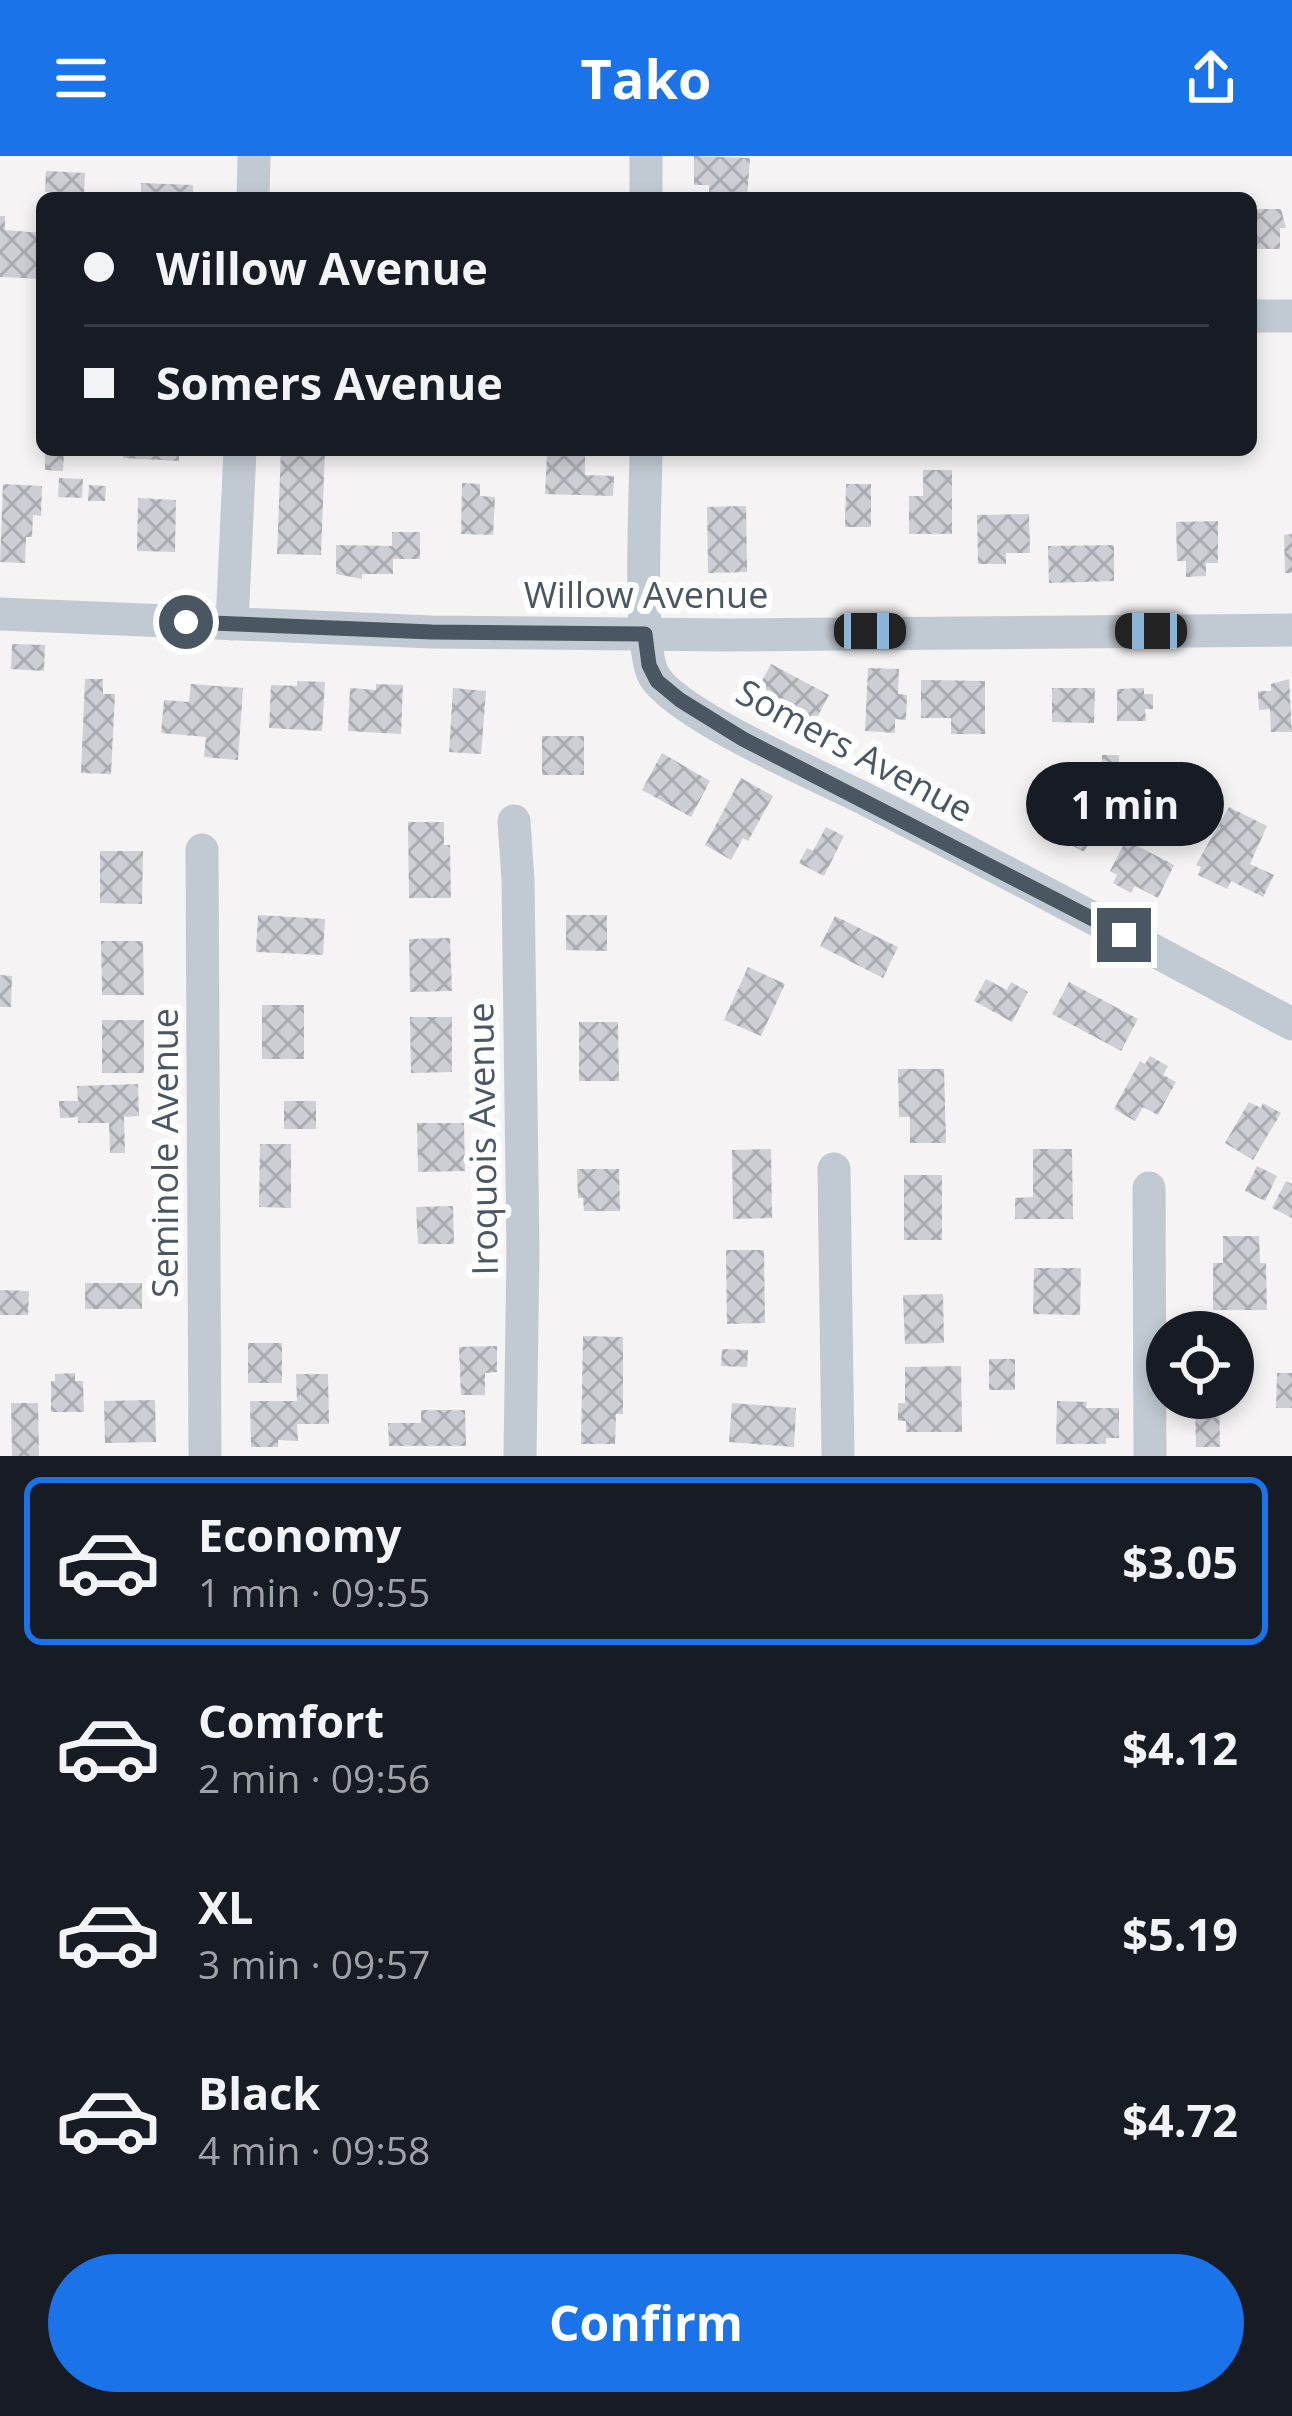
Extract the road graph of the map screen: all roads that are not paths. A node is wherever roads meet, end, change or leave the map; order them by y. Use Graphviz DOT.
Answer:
graph roads {
  1 [pos="254,156"];
  2 [pos="646,156"];
  3 [pos="253,192"];
  4 [pos="646,192"];
  5 [pos="1257,316"];
  6 [pos="1292,316"];
  7 [pos="241,456"];
  8 [pos="646,456"];
  9 [pos="0,614"];
  10 [pos="232,624"];
  11 [pos="1292,630"];
  12 [pos="645,634"];
  13 [pos="514,821"];
  14 [pos="202,850"];
  15 [pos="1292,1024"];
  16 [pos="834,1169"];
  17 [pos="1149,1188"];
  18 [pos="205,1456"];
  19 [pos="520,1456"];
  20 [pos="838,1456"];
  21 [pos="1150,1456"];
  1 -- 3 [label="street"];
  2 -- 4 [label="street"];
  5 -- 6 [label="street"];
  7 -- 10 [label="street"];
  8 -- 12 [label="street, Somers Avenue"];
  9 -- 10 [label="street, Willow Avenue"];
  10 -- 12 [label="street, Willow Avenue"];
  11 -- 12 [label="street, Willow Avenue"];
  12 -- 15 [label="street, Somers Avenue"];
  13 -- 19 [label="street, Iroquois Avenue"];
  14 -- 18 [label="street, Seminole Avenue"];
  16 -- 20 [label="street"];
  17 -- 21 [label="street"];
}
